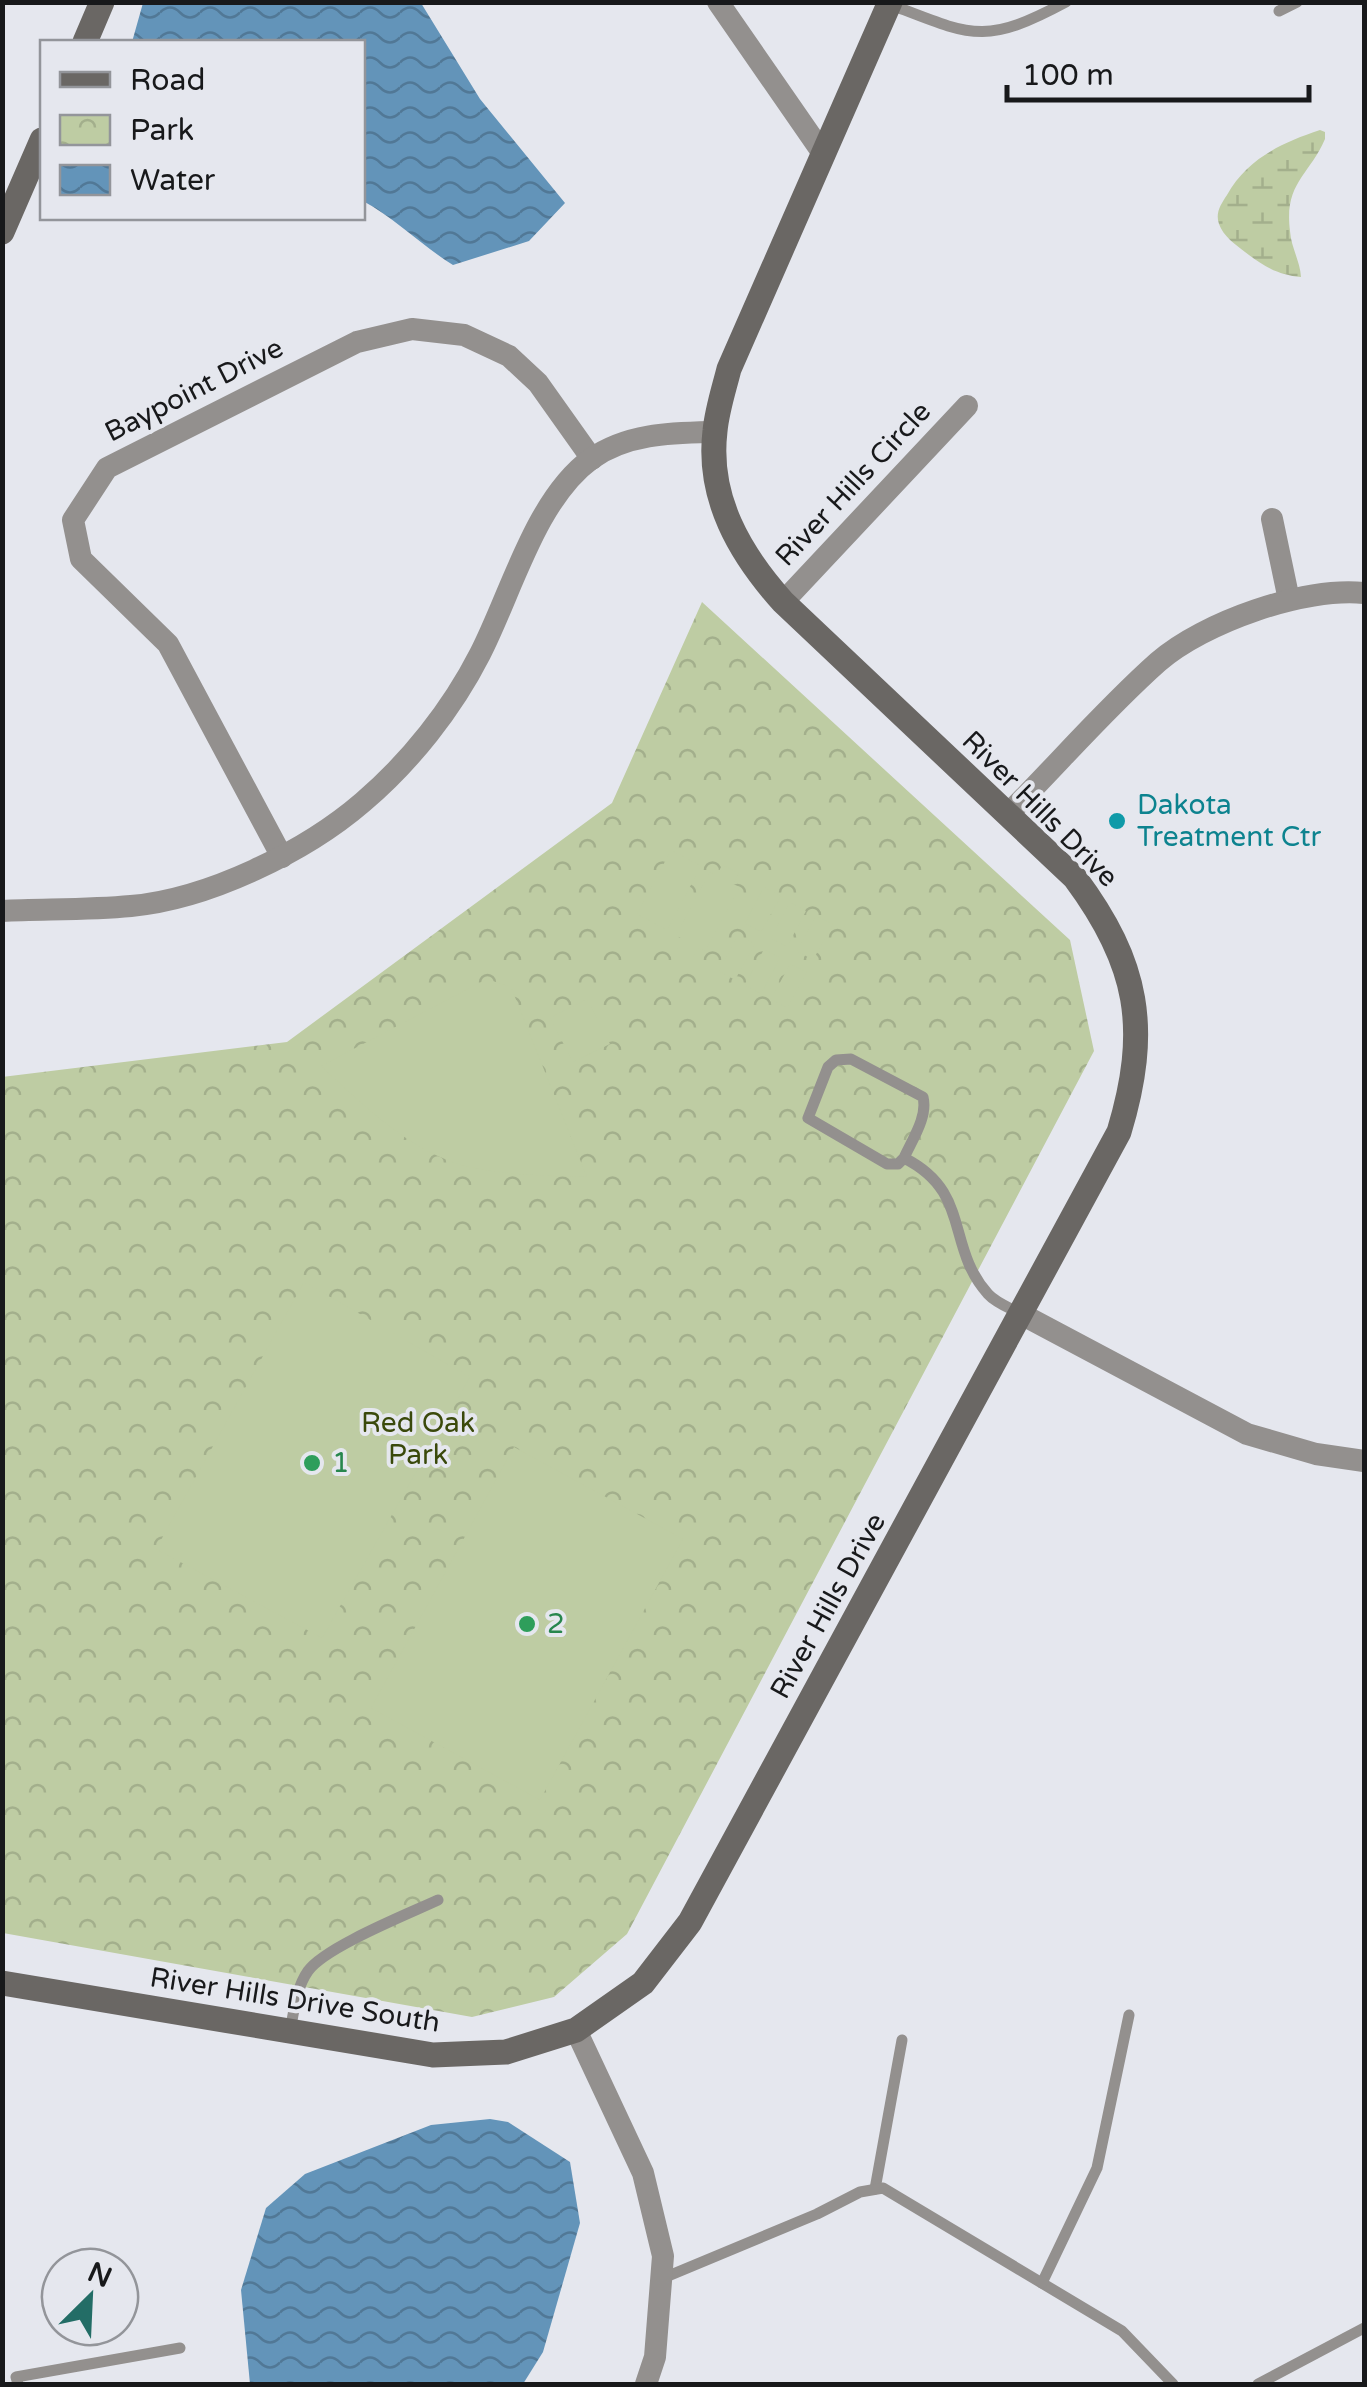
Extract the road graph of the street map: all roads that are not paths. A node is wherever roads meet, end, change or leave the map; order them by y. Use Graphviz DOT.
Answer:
graph roads {
  1 [pos="102,2"];
  2 [pos="718,2"];
  3 [pos="1066,2"];
  4 [pos="1296,2"];
  5 [pos="889,3"];
  6 [pos="1279,11"];
  7 [pos="85,40"];
  8 [pos="40,145"];
  9 [pos="824,156"];
  10 [pos="2,232"];
  11 [pos="967,406"];
  12 [pos="714,432"];
  13 [pos="592,459"];
  14 [pos="1272,519"];
  15 [pos="1364,593"];
  16 [pos="1290,600"];
  17 [pos="783,602"];
  18 [pos="1008,814"];
  19 [pos="282,857"];
  20 [pos="2,910"];
  21 [pos="904,1158"];
  22 [pos="1021,1314"];
  23 [pos="1364,1460"];
  24 [pos="438,1900"];
  25 [pos="2,1983"];
  26 [pos="1130,2015"];
  27 [pos="576,2030"];
  28 [pos="290,2031"];
  29 [pos="902,2040"];
  30 [pos="876,2189"];
  31 [pos="661,2280"];
  32 [pos="1042,2282"];
  33 [pos="1364,2328"];
  34 [pos="180,2348"];
  35 [pos="18,2384"];
  36 [pos="646,2384"];
  37 [pos="1173,2384"];
  38 [pos="1258,2384"];
  1 -- 7 [label="street"];
  2 -- 9 [label="street"];
  3 -- 5 [label="lane"];
  4 -- 6 [label="lane"];
  5 -- 9 [label="street, River Hills Drive"];
  8 -- 10 [label="street"];
  9 -- 12 [label="street, River Hills Drive"];
  11 -- 17 [label="street, River Hills Circle"];
  12 -- 13 [label="street"];
  12 -- 17 [label="street, River Hills Drive"];
  13 -- 19 [label="street"];
  13 -- 19 [label="street, Baypoint Drive"];
  14 -- 16 [label="street"];
  15 -- 16 [label="street"];
  16 -- 18 [label="street"];
  17 -- 18 [label="street, River Hills Drive"];
  18 -- 22 [label="street, River Hills Drive"];
  19 -- 20 [label="street"];
  21 -- 21 [label="lane"];
  21 -- 22 [label="lane"];
  22 -- 23 [label="street"];
  22 -- 27 [label="street, River Hills Drive"];
  24 -- 28 [label="lane"];
  25 -- 28 [label="street, River Hills Drive South"];
  26 -- 32 [label="lane"];
  27 -- 28 [label="street, River Hills Drive South"];
  27 -- 31 [label="street"];
  29 -- 30 [label="lane"];
  30 -- 31 [label="lane"];
  30 -- 32 [label="lane"];
  31 -- 36 [label="street"];
  32 -- 37 [label="lane"];
  33 -- 38 [label="lane"];
  34 -- 35 [label="lane"];
}
